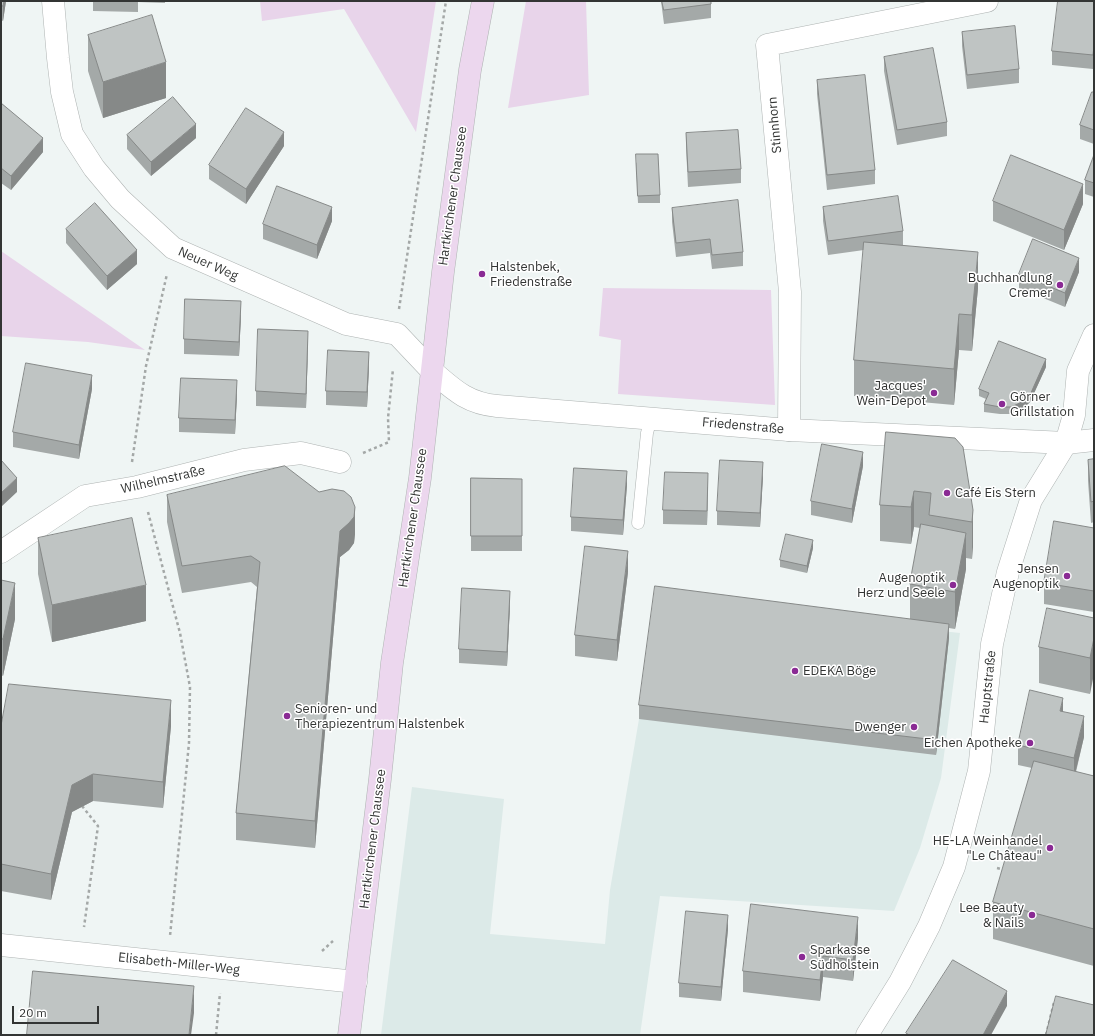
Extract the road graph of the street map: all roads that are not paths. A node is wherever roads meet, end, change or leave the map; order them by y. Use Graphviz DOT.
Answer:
graph roads {
  1 [pos="53,1"];
  2 [pos="483,1"];
  3 [pos="987,1"];
  4 [pos="1094,335"];
  5 [pos="432,372"];
  6 [pos="651,418"];
  7 [pos="789,430"];
  8 [pos="1094,440"];
  9 [pos="1066,443"];
  10 [pos="340,462"];
  11 [pos="638,522"];
  12 [pos="1,552"];
  13 [pos="1,945"];
  14 [pos="356,982"];
  15 [pos="349,1035"];
  16 [pos="867,1035"];
  1 -- 5 [label="street, Neuer Weg"];
  2 -- 5 [label="main road, Hartkirchener Chaussee"];
  3 -- 7 [label="street, Stinnhorn"];
  4 -- 9 [label="street, Hauptstraße"];
  5 -- 6 [label="street, Friedenstraße"];
  5 -- 14 [label="main road, Hartkirchener Chaussee"];
  6 -- 7 [label="street, Friedenstraße"];
  6 -- 11 [label="lane"];
  7 -- 9 [label="street, Friedenstraße"];
  8 -- 9 [label="street, Friedenstraße"];
  9 -- 16 [label="street, Hauptstraße"];
  10 -- 12 [label="street, Wilhelmstraße"];
  13 -- 14 [label="street, Elisabeth-Miller-Weg"];
  14 -- 15 [label="main road, Hartkirchener Chaussee"];
}
